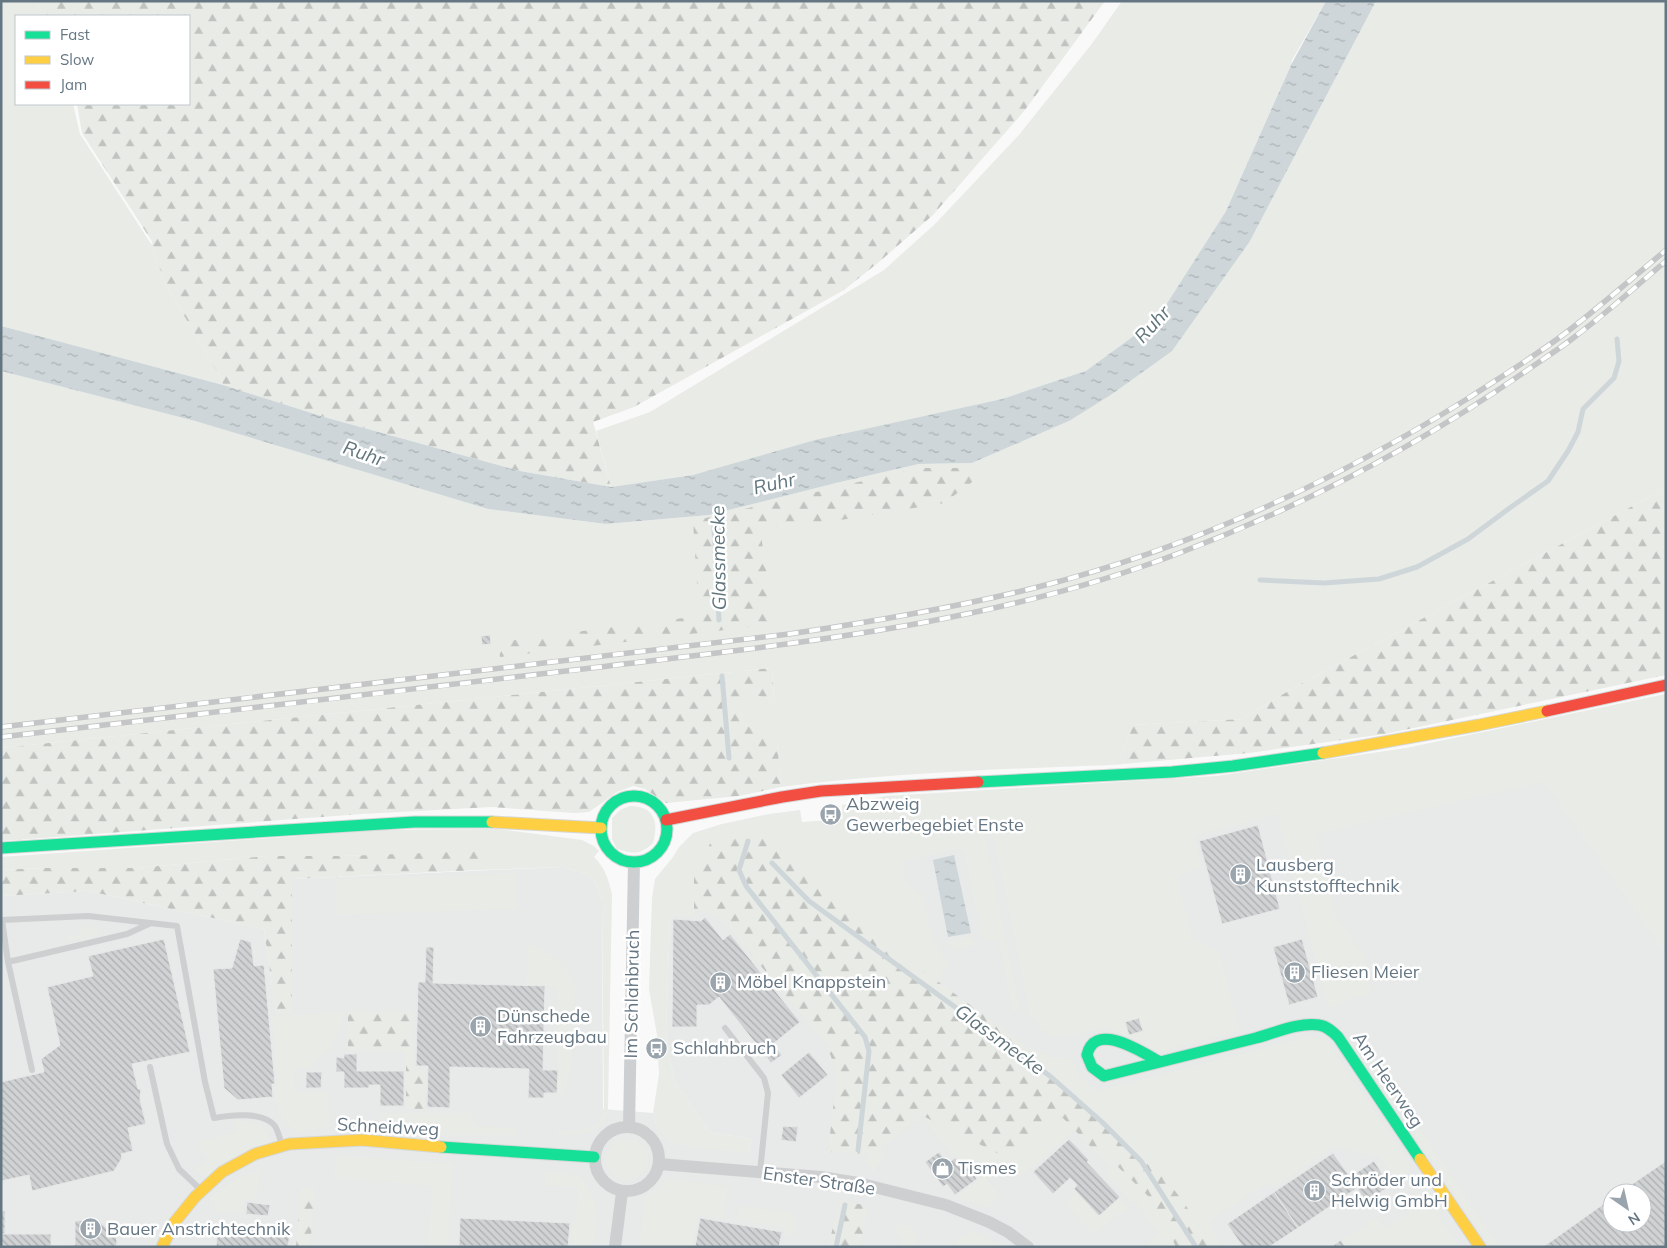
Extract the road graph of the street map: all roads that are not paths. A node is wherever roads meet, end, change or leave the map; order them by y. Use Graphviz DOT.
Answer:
graph roads {
  1 [pos="1666,685"];
  2 [pos="666,820"];
  3 [pos="601,828"];
  4 [pos="1,848"];
  5 [pos="634,862"];
  6 [pos="151,923"];
  7 [pos="8,962"];
  8 [pos="725,1028"];
  9 [pos="1160,1062"];
  10 [pos="150,1067"];
  11 [pos="32,1070"];
  12 [pos="629,1126"];
  13 [pos="283,1146"];
  14 [pos="594,1157"];
  15 [pos="659,1164"];
  16 [pos="760,1172"];
  17 [pos="202,1191"];
  18 [pos="622,1192"];
  19 [pos="1023,1245"];
  20 [pos="162,1247"];
  21 [pos="615,1247"];
  22 [pos="1480,1247"];
  1 -- 2 [label="main road"];
  2 -- 3 [label="main road"];
  2 -- 5 [label="main road"];
  3 -- 4 [label="main road"];
  3 -- 5 [label="main road"];
  5 -- 12 [label="street, Im Schlahbruch"];
  6 -- 7 [label="lane"];
  6 -- 7 [label="lane"];
  6 -- 13 [label="lane"];
  7 -- 11 [label="lane"];
  8 -- 16 [label="lane"];
  9 -- 9 [label="main road, Am Heerweg"];
  9 -- 22 [label="main road, Am Heerweg"];
  10 -- 17 [label="lane"];
  12 -- 14 [label="street"];
  12 -- 15 [label="street"];
  13 -- 14 [label="main road, Schneidweg"];
  13 -- 17 [label="main road, Schneidweg"];
  14 -- 18 [label="street"];
  15 -- 16 [label="street, Enster Straße"];
  15 -- 18 [label="street"];
  16 -- 19 [label="street, Enster Straße"];
  17 -- 20 [label="main road, Schneidweg"];
  18 -- 21 [label="street"];
}
